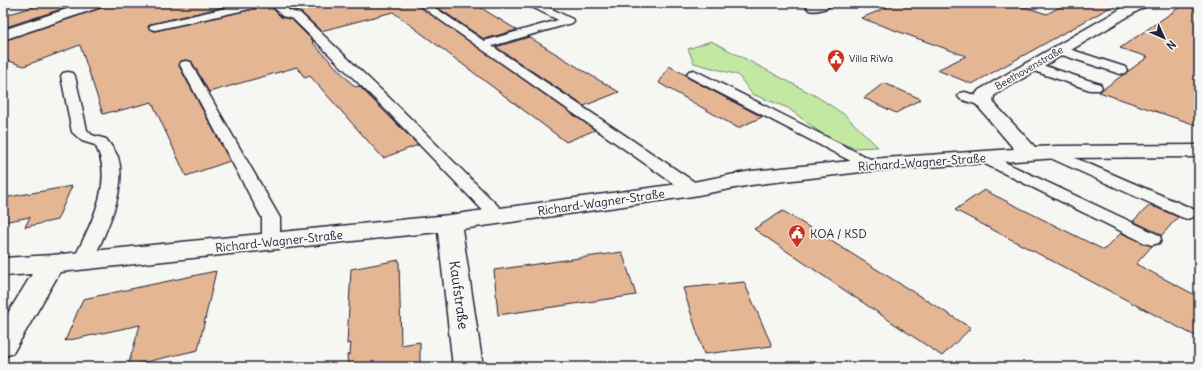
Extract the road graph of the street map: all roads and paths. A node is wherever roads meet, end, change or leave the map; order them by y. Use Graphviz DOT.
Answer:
graph roads {
  1 [pos="99,3"];
  2 [pos="263,3"];
  3 [pos="275,3"];
  4 [pos="421,3"];
  5 [pos="1141,3"];
  6 [pos="536,5"];
  7 [pos="155,28"];
  8 [pos="3,35"];
  9 [pos="482,45"];
  10 [pos="1060,50"];
  11 [pos="186,65"];
  12 [pos="1033,66"];
  13 [pos="1120,70"];
  14 [pos="694,74"];
  15 [pos="68,76"];
  16 [pos="1096,87"];
  17 [pos="965,96"];
  18 [pos="984,103"];
  19 [pos="1199,151"];
  20 [pos="1052,153"];
  21 [pos="1030,154"];
  22 [pos="983,157"];
  23 [pos="870,165"];
  24 [pos="693,189"];
  25 [pos="1187,212"];
  26 [pos="498,216"];
  27 [pos="449,223"];
  28 [pos="1152,239"];
  29 [pos="270,242"];
  30 [pos="83,261"];
  31 [pos="52,264"];
  32 [pos="3,267"];
  33 [pos="3,346"];
  34 [pos="468,367"];
  1 -- 8 [label="street"];
  2 -- 7 [label="lane"];
  3 -- 26 [label="lane"];
  4 -- 9 [label="lane"];
  5 -- 10 [label="street, Beethovenstraße"];
  6 -- 9 [label="lane"];
  9 -- 24 [label="lane"];
  10 -- 12 [label="street, Beethovenstraße"];
  10 -- 13 [label="lane"];
  11 -- 29 [label="lane"];
  12 -- 16 [label="lane"];
  12 -- 18 [label="street, Beethovenstraße"];
  14 -- 23 [label="lane"];
  15 -- 30 [label="lane"];
  17 -- 18 [label="lane"];
  18 -- 21 [label="street"];
  19 -- 20 [label="street, Richard-Wagner-Straße"];
  20 -- 21 [label="street, Richard-Wagner-Straße"];
  20 -- 25 [label="lane"];
  21 -- 22 [label="street, Richard-Wagner-Straße"];
  22 -- 23 [label="street, Richard-Wagner-Straße"];
  22 -- 28 [label="lane"];
  23 -- 24 [label="street, Richard-Wagner-Straße"];
  24 -- 26 [label="street, Richard-Wagner-Straße"];
  26 -- 27 [label="street, Richard-Wagner-Straße"];
  27 -- 29 [label="street, Richard-Wagner-Straße"];
  27 -- 34 [label="street, Kaufstraße"];
  29 -- 30 [label="street, Richard-Wagner-Straße"];
  30 -- 31 [label="street, Richard-Wagner-Straße"];
  31 -- 32 [label="street, Richard-Wagner-Straße"];
  31 -- 33 [label="street"];
}
